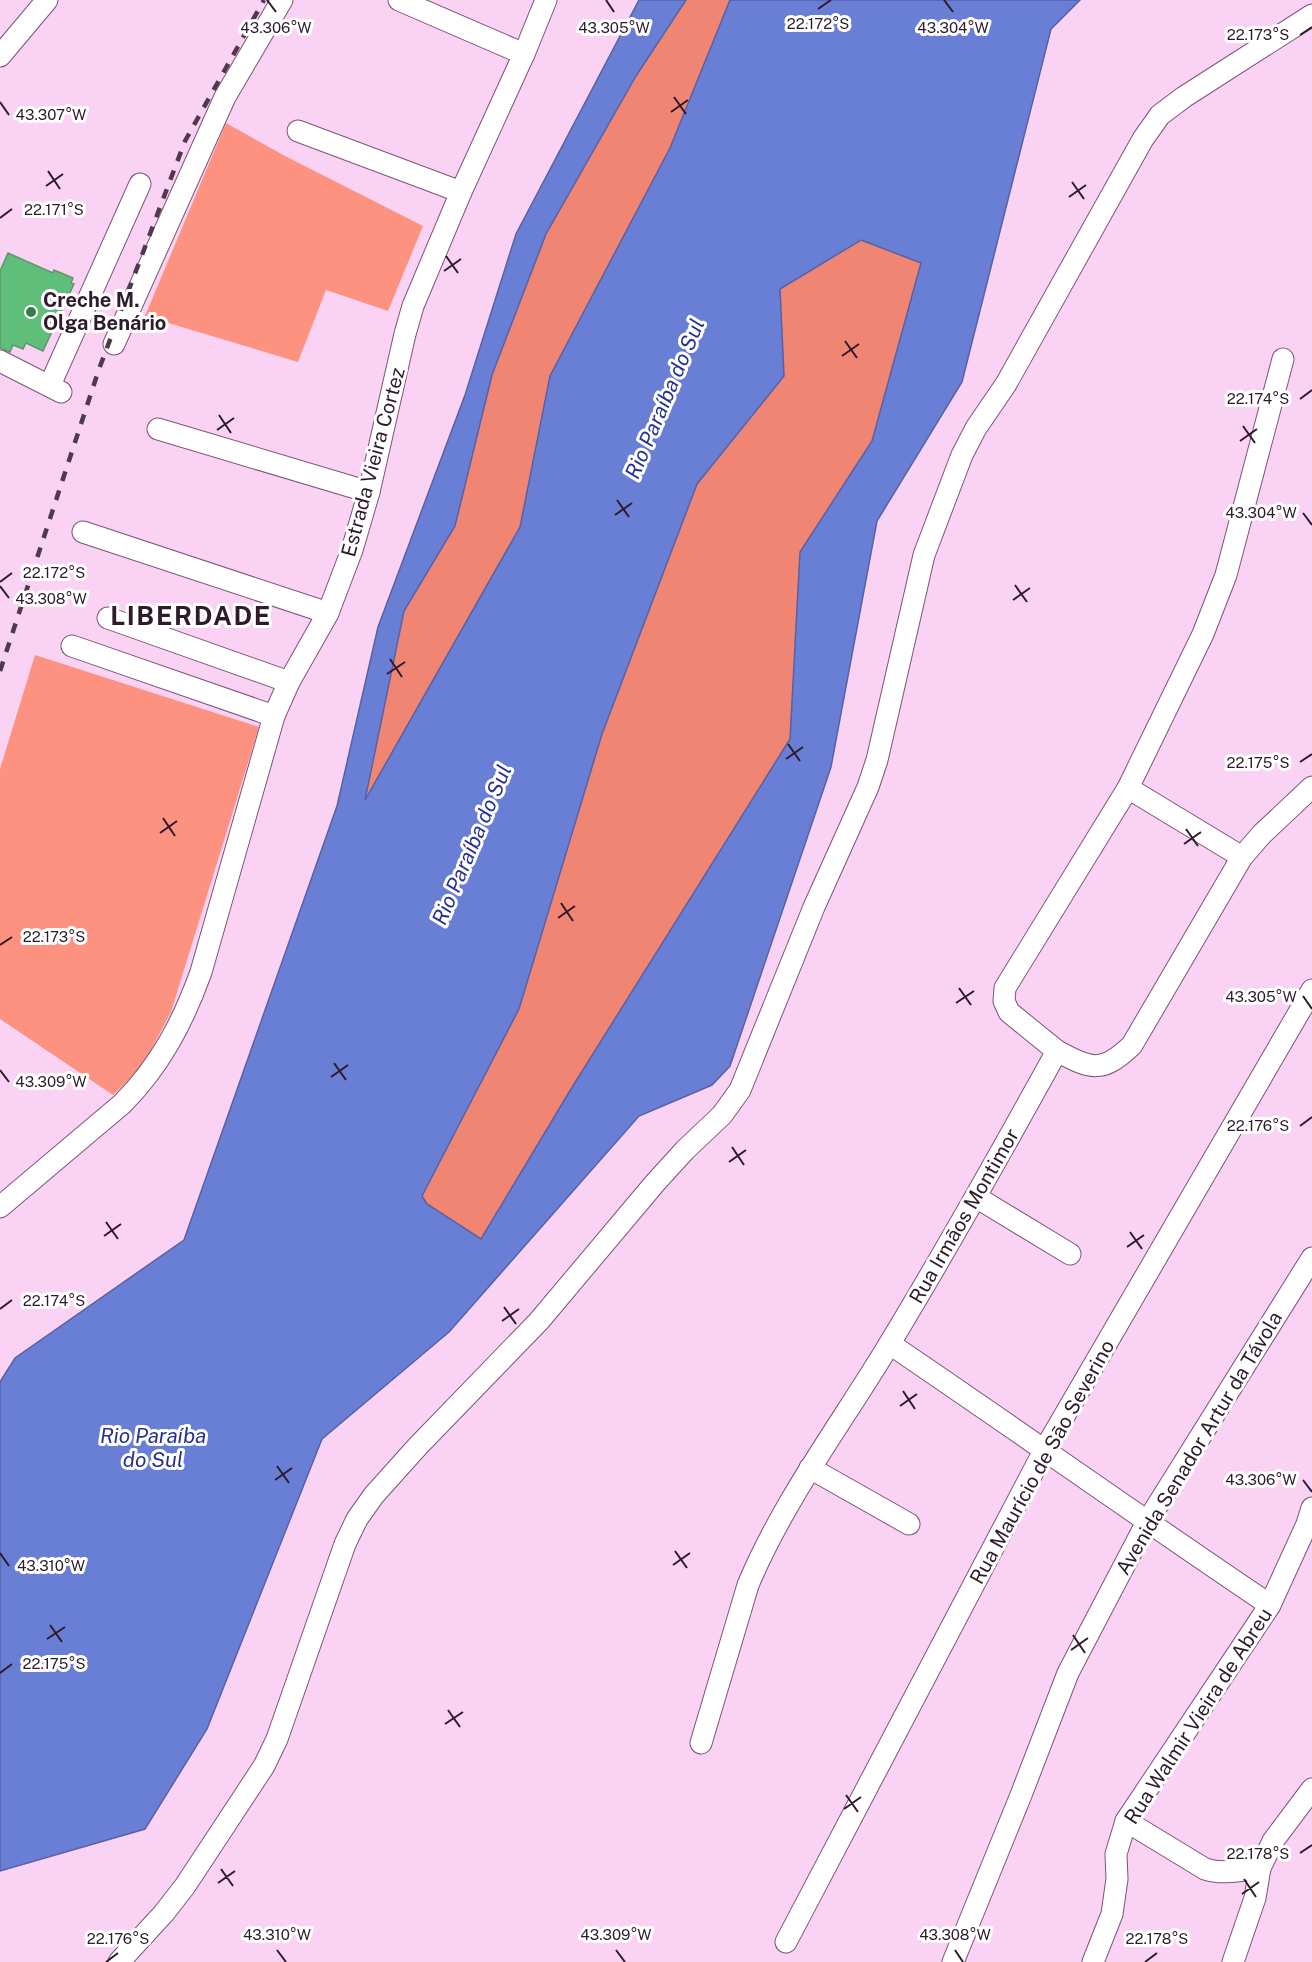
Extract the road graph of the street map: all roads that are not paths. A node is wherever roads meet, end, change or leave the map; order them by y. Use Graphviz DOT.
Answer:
graph roads {
  1 [pos="47,0"];
  2 [pos="282,0"];
  3 [pos="399,0"];
  4 [pos="546,0"];
  5 [pos="1312,15"];
  6 [pos="524,54"];
  7 [pos="0,56"];
  8 [pos="298,131"];
  9 [pos="140,183"];
  10 [pos="461,192"];
  11 [pos="114,344"];
  12 [pos="1283,359"];
  13 [pos="0,362"];
  14 [pos="159,429"];
  15 [pos="369,492"];
  16 [pos="83,532"];
  17 [pos="328,613"];
  18 [pos="108,618"];
  19 [pos="72,646"];
  20 [pos="289,682"];
  21 [pos="274,716"];
  22 [pos="1312,787"];
  23 [pos="1128,788"];
  24 [pos="1242,856"];
  25 [pos="1312,990"];
  26 [pos="1057,1051"];
  27 [pos="976,1197"];
  28 [pos="0,1207"];
  29 [pos="1070,1254"];
  30 [pos="1312,1258"];
  31 [pos="890,1344"];
  32 [pos="1045,1449"];
  33 [pos="810,1468"];
  34 [pos="1312,1508"];
  35 [pos="1147,1522"];
  36 [pos="909,1524"];
  37 [pos="1270,1605"];
  38 [pos="701,1743"];
  39 [pos="1312,1788"];
  40 [pos="1126,1821"];
  41 [pos="1260,1868"];
  42 [pos="786,1942"];
  43 [pos="119,1962"];
  44 [pos="953,1962"];
  45 [pos="1093,1962"];
  46 [pos="1233,1962"];
  1 -- 7 [label="street"];
  2 -- 11 [label="street"];
  3 -- 6 [label="street"];
  4 -- 6 [label="street, Estrada Vieira Cortez"];
  5 -- 43 [label="street"];
  6 -- 10 [label="street, Estrada Vieira Cortez"];
  8 -- 10 [label="street"];
  9 -- 13 [label="street"];
  10 -- 15 [label="street, Estrada Vieira Cortez"];
  12 -- 23 [label="street"];
  14 -- 15 [label="street"];
  15 -- 17 [label="street, Estrada Vieira Cortez"];
  16 -- 17 [label="street"];
  17 -- 20 [label="street, Estrada Vieira Cortez"];
  18 -- 20 [label="street"];
  19 -- 21 [label="street"];
  20 -- 21 [label="street, Estrada Vieira Cortez"];
  21 -- 28 [label="street, Estrada Vieira Cortez"];
  22 -- 24 [label="street"];
  23 -- 24 [label="street"];
  23 -- 26 [label="street"];
  24 -- 26 [label="street"];
  25 -- 32 [label="street, Rua Maurício de São Severino"];
  26 -- 27 [label="street, Rua Irmãos Montimor"];
  27 -- 29 [label="street"];
  27 -- 31 [label="street, Rua Irmãos Montimor"];
  30 -- 35 [label="street, Avenida Senador Artur da Távola"];
  31 -- 32 [label="street"];
  31 -- 33 [label="street, Rua Irmãos Montimor"];
  32 -- 35 [label="street"];
  32 -- 42 [label="street, Rua Maurício de São Severino"];
  33 -- 36 [label="street"];
  33 -- 38 [label="street, Rua Irmãos Montimor"];
  34 -- 37 [label="street, Rua Walmir Vieira de Abreu"];
  35 -- 37 [label="street"];
  35 -- 44 [label="street, Avenida Senador Artur da Távola"];
  37 -- 40 [label="street, Rua Walmir Vieira de Abreu"];
  39 -- 41 [label="street"];
  40 -- 41 [label="street"];
  40 -- 45 [label="street, Rua Walmir Vieira de Abreu"];
  41 -- 46 [label="street"];
}
